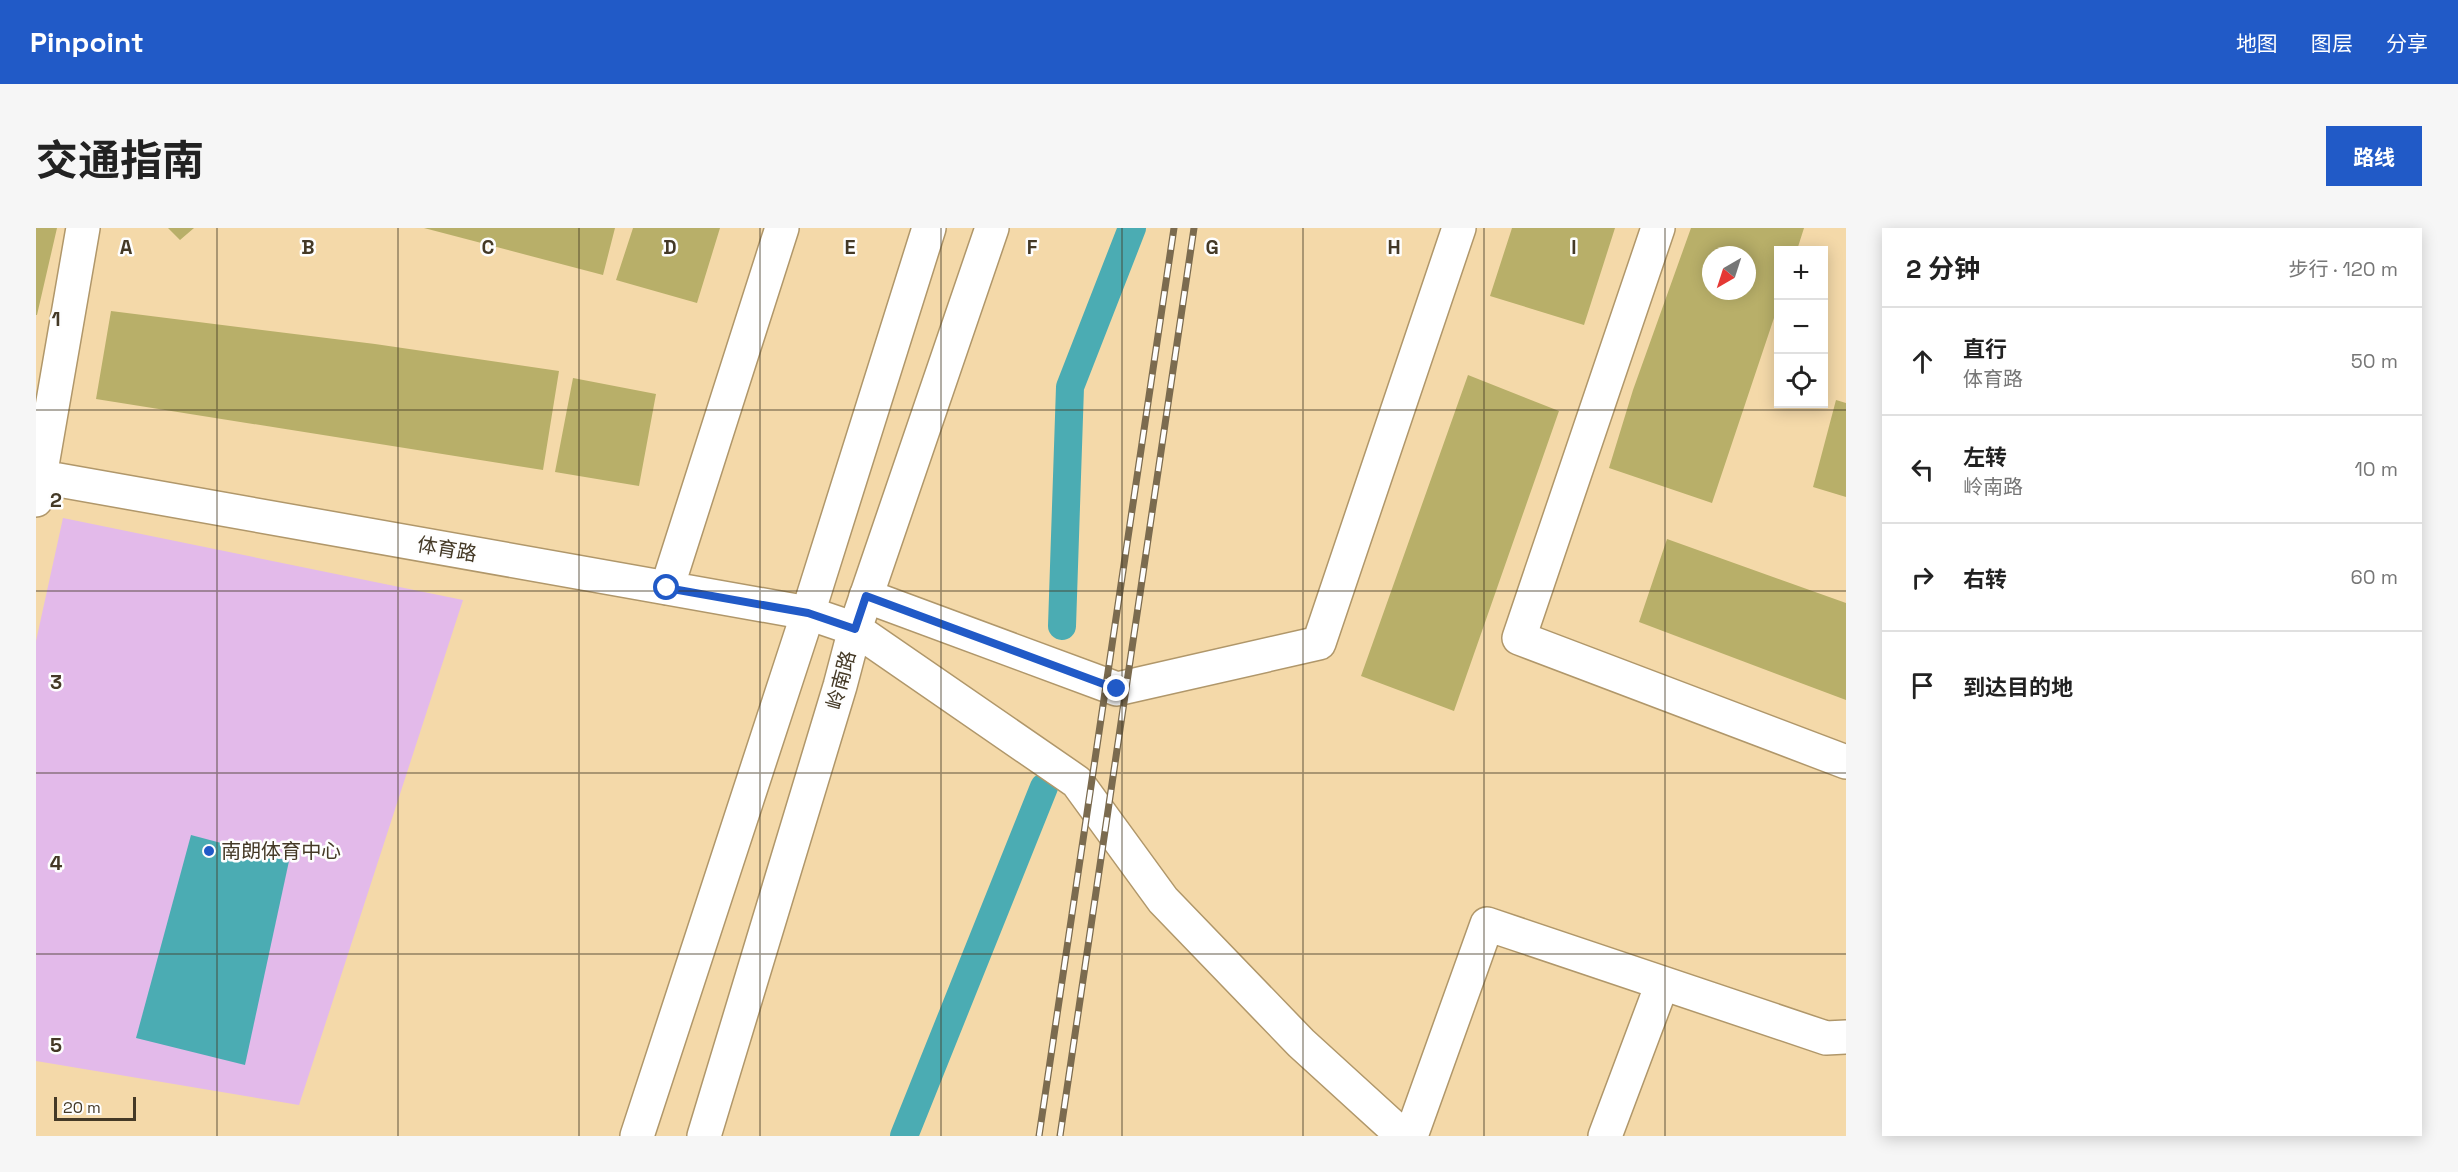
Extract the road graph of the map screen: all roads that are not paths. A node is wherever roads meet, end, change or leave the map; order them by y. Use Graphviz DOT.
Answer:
graph roads {
  1 [pos="83,228"];
  2 [pos="782,228"];
  3 [pos="929,228"];
  4 [pos="992,228"];
  5 [pos="1460,228"];
  6 [pos="1658,228"];
  7 [pos="38,485"];
  8 [pos="667,588"];
  9 [pos="866,596"];
  10 [pos="808,613"];
  11 [pos="855,629"];
  12 [pos="1846,762"];
  13 [pos="1662,984"];
  14 [pos="1846,1037"];
  15 [pos="637,1136"];
  16 [pos="704,1136"];
  17 [pos="1403,1136"];
  18 [pos="1412,1136"];
  19 [pos="1605,1136"];
  1 -- 7 [label="street"];
  2 -- 8 [label="street"];
  3 -- 10 [label="street"];
  4 -- 9 [label="street, 岭南路"];
  5 -- 9 [label="street"];
  6 -- 12 [label="street"];
  7 -- 8 [label="street, 体育路"];
  8 -- 10 [label="street, 体育路"];
  9 -- 11 [label="street, 岭南路"];
  10 -- 11 [label="street, 体育路"];
  10 -- 15 [label="street"];
  11 -- 16 [label="street, 岭南路"];
  11 -- 17 [label="street, 体育路"];
  13 -- 14 [label="street"];
  13 -- 18 [label="street"];
  13 -- 19 [label="street"];
}
